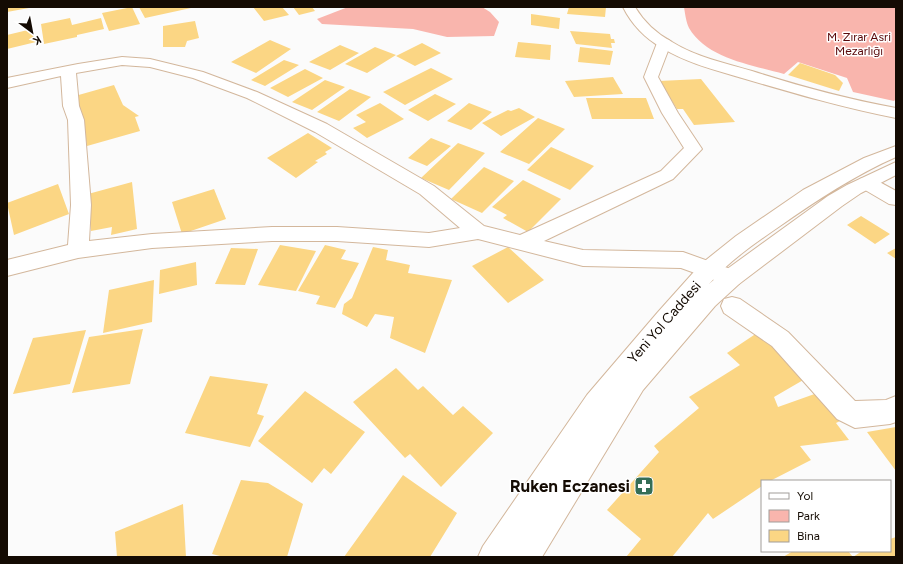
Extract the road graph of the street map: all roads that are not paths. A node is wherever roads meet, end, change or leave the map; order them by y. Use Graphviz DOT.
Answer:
graph roads {
  1 [pos="629,7"];
  2 [pos="664,43"];
  3 [pos="68,70"];
  4 [pos="7,83"];
  5 [pos="896,113"];
  6 [pos="896,151"];
  7 [pos="896,168"];
  8 [pos="867,183"];
  9 [pos="896,199"];
  10 [pos="478,232"];
  11 [pos="523,242"];
  12 [pos="78,250"];
  13 [pos="7,268"];
  14 [pos="709,270"];
  15 [pos="731,278"];
  16 [pos="732,306"];
  17 [pos="896,408"];
  18 [pos="494,557"];
  19 [pos="524,557"];
  1 -- 2 [label="street"];
  2 -- 5 [label="street"];
  2 -- 11 [label="street"];
  3 -- 4 [label="street"];
  3 -- 10 [label="street"];
  3 -- 12 [label="street"];
  6 -- 14 [label="street, Yeni Yol Caddesi"];
  7 -- 8 [label="street, Yeni Yol Caddesi"];
  8 -- 9 [label="street"];
  8 -- 15 [label="street, Yeni Yol Caddesi"];
  10 -- 11 [label="street"];
  10 -- 12 [label="street"];
  11 -- 14 [label="street"];
  12 -- 13 [label="street"];
  14 -- 15 [label="street"];
  14 -- 18 [label="street, Yeni Yol Caddesi"];
  15 -- 19 [label="street, Yeni Yol Caddesi"];
  16 -- 17 [label="street"];
}
